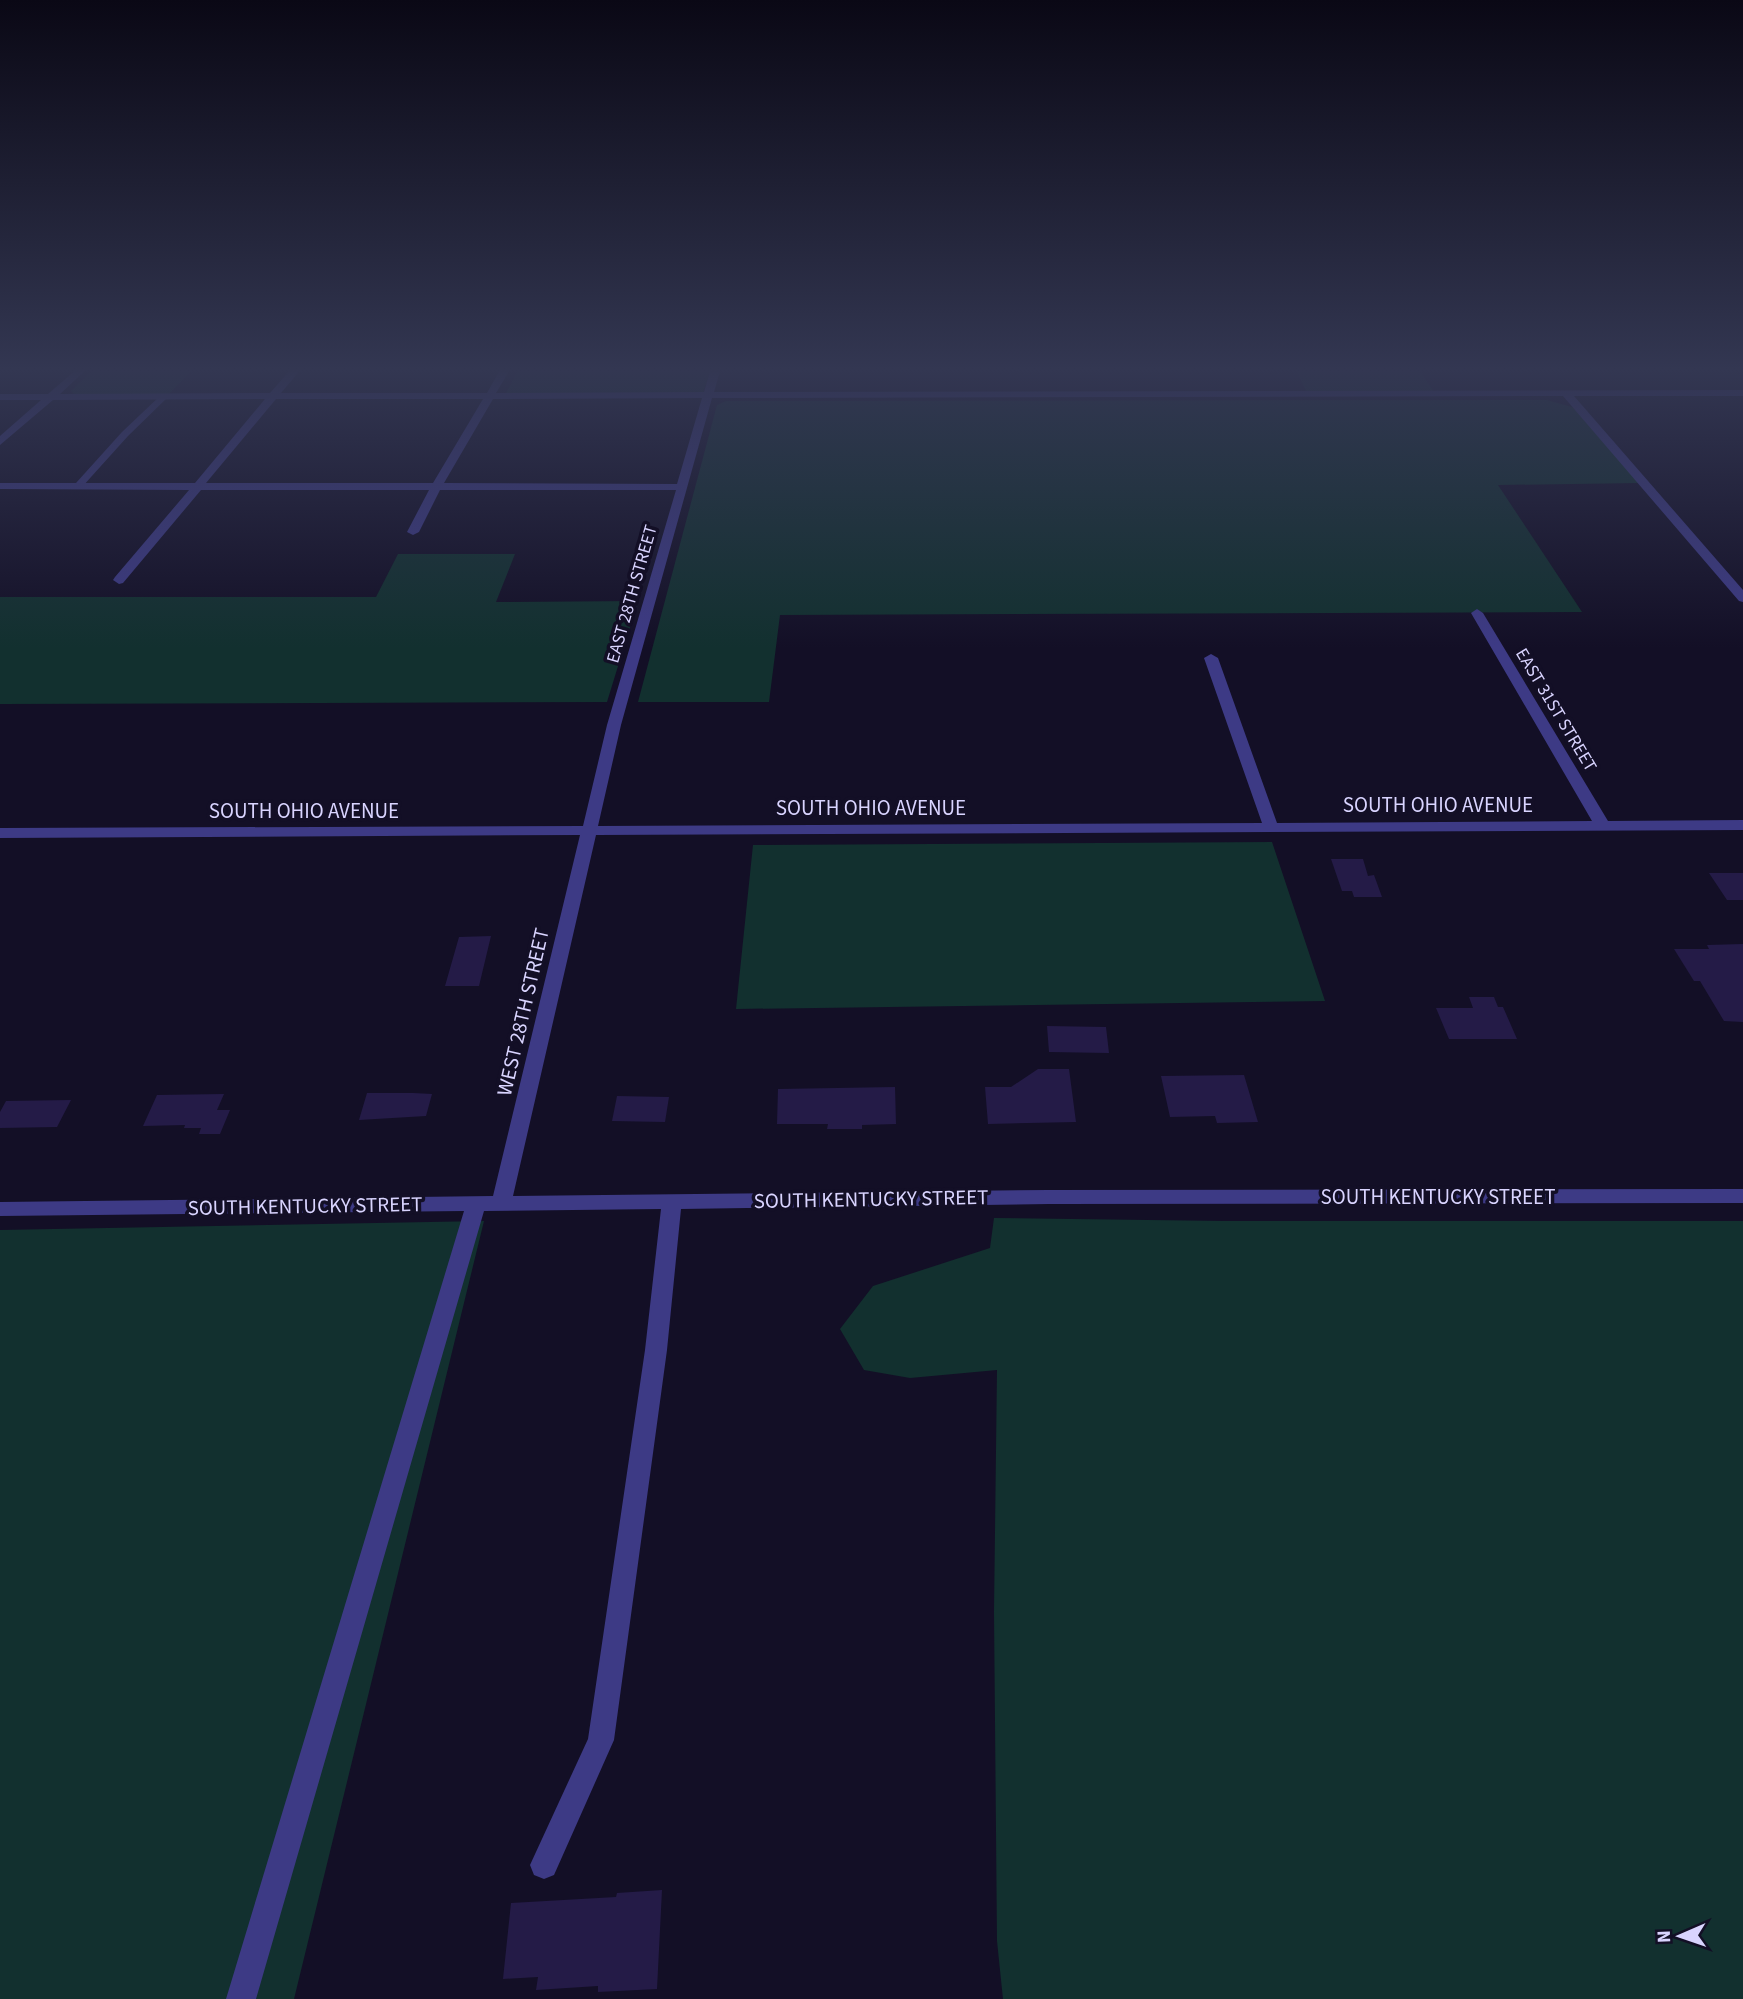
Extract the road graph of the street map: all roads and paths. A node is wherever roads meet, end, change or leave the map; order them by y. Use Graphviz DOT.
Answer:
graph roads {
  1 [pos="100,461"];
  2 [pos="219,461"];
  3 [pos="451,461"];
  4 [pos="688,461"];
  5 [pos="1624,461"];
  6 [pos="79,485"];
  7 [pos="199,485"];
  8 [pos="0,486"];
  9 [pos="437,486"];
  10 [pos="680,487"];
  11 [pos="413,532"];
  12 [pos="119,580"];
  13 [pos="1743,598"];
  14 [pos="1477,613"];
  15 [pos="1211,658"];
  16 [pos="1743,825"];
  17 [pos="1603,826"];
  18 [pos="1271,827"];
  19 [pos="589,831"];
  20 [pos="0,833"];
  21 [pos="1743,1196"];
  22 [pos="671,1201"];
  23 [pos="488,1203"];
  24 [pos="0,1209"];
  25 [pos="544,1865"];
  26 [pos="241,1999"];
  1 -- 6 [label="lane"];
  2 -- 7 [label="street"];
  3 -- 9 [label="street"];
  4 -- 10 [label="street, EAST 28TH STREET"];
  5 -- 13 [label="street"];
  6 -- 7 [label="street"];
  6 -- 8 [label="street"];
  7 -- 9 [label="street"];
  7 -- 12 [label="street"];
  9 -- 10 [label="street"];
  9 -- 11 [label="street"];
  10 -- 19 [label="street, EAST 28TH STREET"];
  14 -- 17 [label="street, EAST 31ST STREET"];
  15 -- 18 [label="street"];
  16 -- 17 [label="street, SOUTH OHIO AVENUE"];
  17 -- 18 [label="street, SOUTH OHIO AVENUE"];
  18 -- 19 [label="street, SOUTH OHIO AVENUE"];
  19 -- 20 [label="street, SOUTH OHIO AVENUE"];
  19 -- 23 [label="street, WEST 28TH STREET"];
  21 -- 22 [label="street, SOUTH KENTUCKY STREET"];
  22 -- 23 [label="street, SOUTH KENTUCKY STREET"];
  22 -- 25 [label="street"];
  23 -- 24 [label="street, SOUTH KENTUCKY STREET"];
  23 -- 26 [label="street, WEST 28TH STREET"];
}
